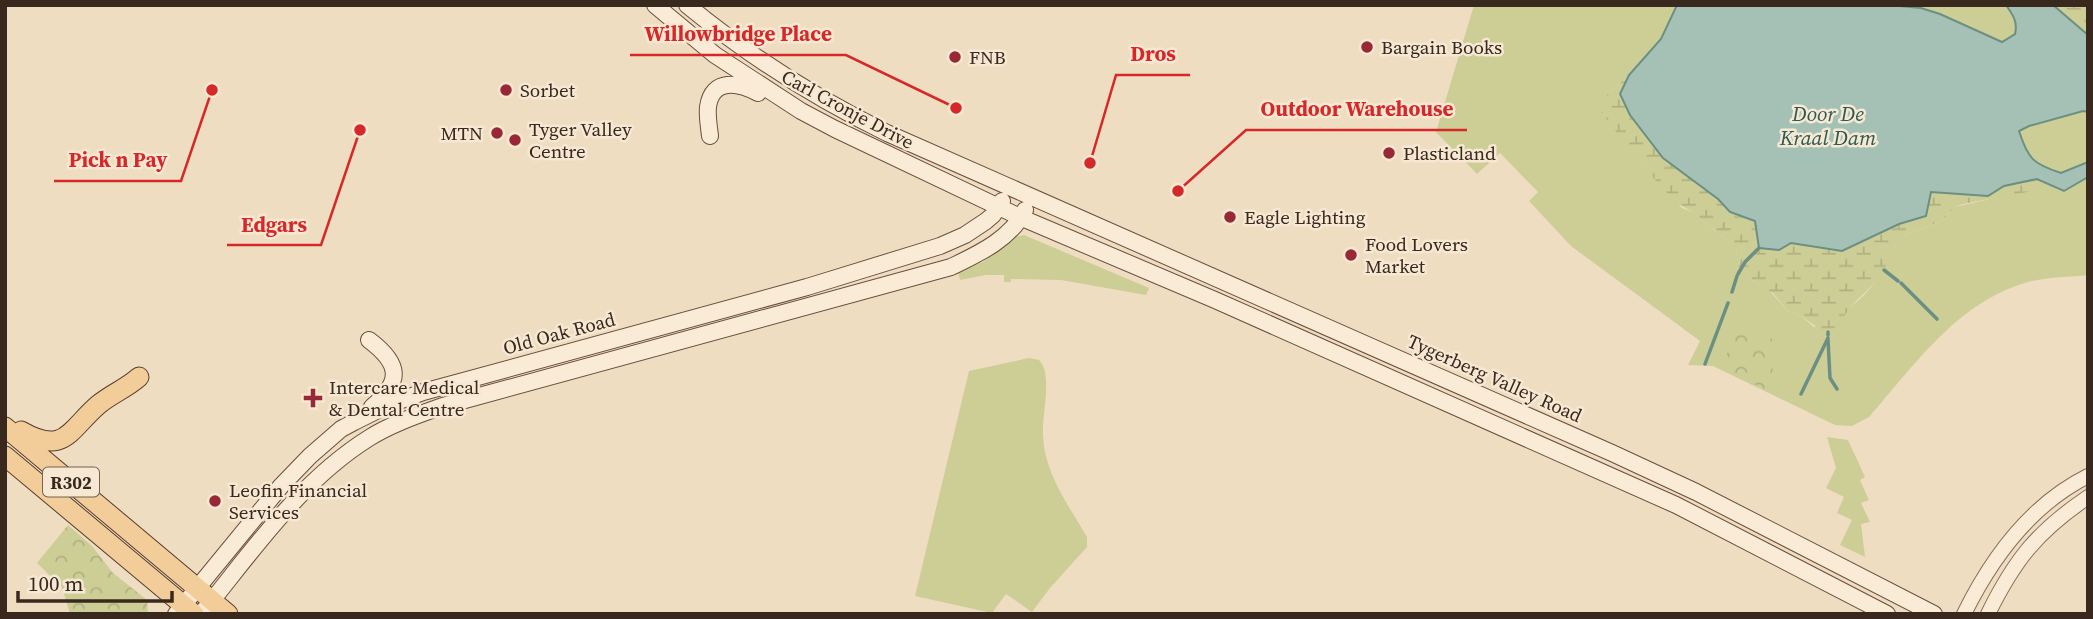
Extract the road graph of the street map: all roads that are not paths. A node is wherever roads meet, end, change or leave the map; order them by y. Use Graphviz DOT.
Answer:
graph roads {
  1 [pos="655,5"];
  2 [pos="687,5"];
  3 [pos="801,111"];
  4 [pos="710,136"];
  5 [pos="1009,186"];
  6 [pos="973,196"];
  7 [pos="1033,196"];
  8 [pos="998,207"];
  9 [pos="1021,218"];
  10 [pos="940,246"];
  11 [pos="807,287"];
  12 [pos="867,291"];
  13 [pos="369,340"];
  14 [pos="139,377"];
  15 [pos="354,422"];
  16 [pos="5,424"];
  17 [pos="5,456"];
  18 [pos="2088,476"];
  19 [pos="2088,497"];
  20 [pos="204,600"];
  21 [pos="184,611"];
  22 [pos="228,614"];
  23 [pos="1887,614"];
  24 [pos="1934,614"];
  25 [pos="1964,614"];
  26 [pos="1988,614"];
  1 -- 3 [label="main road, Carl Cronje Drive"];
  2 -- 5 [label="main road, Carl Cronje Drive"];
  3 -- 4 [label="main road"];
  3 -- 6 [label="main road, Carl Cronje Drive"];
  5 -- 7 [label="main road, Carl Cronje Drive"];
  5 -- 8 [label="main road, Old Oak Road"];
  6 -- 8 [label="main road, Carl Cronje Drive"];
  6 -- 10 [label="main road"];
  7 -- 9 [label="main road, Old Oak Road"];
  7 -- 24 [label="main road, Tygerberg Valley Road"];
  8 -- 9 [label="main road, Carl Cronje Drive"];
  8 -- 10 [label="main road, Old Oak Road"];
  9 -- 12 [label="main road, Old Oak Road"];
  9 -- 23 [label="main road"];
  10 -- 11 [label="main road, Old Oak Road"];
  11 -- 12 [label="main road"];
  11 -- 15 [label="main road, Old Oak Road"];
  12 -- 20 [label="main road, Old Oak Road"];
  13 -- 15 [label="main road"];
  14 -- 16 [label="main road"];
  15 -- 20 [label="main road, Old Oak Road"];
  16 -- 20 [label="main road, R302"];
  17 -- 21 [label="main road, R302"];
  18 -- 25 [label="street"];
  19 -- 26 [label="street"];
  20 -- 21 [label="main road, Old Oak Road"];
  20 -- 22 [label="main road, R302"];
}
